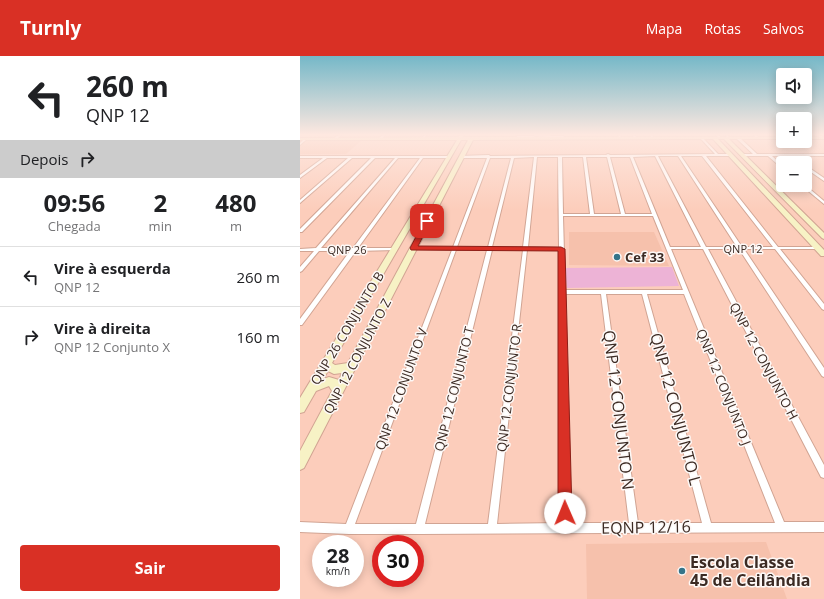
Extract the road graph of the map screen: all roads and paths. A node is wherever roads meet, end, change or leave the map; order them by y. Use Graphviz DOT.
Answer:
graph roads {
  1 [pos="322,159"];
  2 [pos="348,159"];
  3 [pos="372,159"];
  4 [pos="395,159"];
  5 [pos="420,159"];
  6 [pos="448,159"];
  7 [pos="460,159"];
  8 [pos="488,159"];
  9 [pos="512,159"];
  10 [pos="536,159"];
  11 [pos="560,159"];
  12 [pos="584,159"];
  13 [pos="609,159"];
  14 [pos="633,159"];
  15 [pos="658,159"];
  16 [pos="681,159"];
  17 [pos="706,159"];
  18 [pos="734,159"];
  19 [pos="747,159"];
  20 [pos="812,171"];
  21 [pos="300,177"];
  22 [pos="824,180"];
  23 [pos="760,187"];
  24 [pos="775,188"];
  25 [pos="811,192"];
  26 [pos="424,199"];
  27 [pos="439,200"];
  28 [pos="300,202"];
  29 [pos="824,203"];
  30 [pos="419,207"];
  31 [pos="434,207"];
  32 [pos="561,215"];
  33 [pos="592,215"];
  34 [pos="623,215"];
  35 [pos="655,215"];
  36 [pos="300,231"];
  37 [pos="824,237"];
  38 [pos="413,248"];
  39 [pos="668,248"];
  40 [pos="705,248"];
  41 [pos="740,248"];
  42 [pos="777,248"];
  43 [pos="818,248"];
  44 [pos="354,249"];
  45 [pos="394,249"];
  46 [pos="453,249"];
  47 [pos="490,249"];
  48 [pos="526,249"];
  49 [pos="561,249"];
  50 [pos="300,250"];
  51 [pos="318,250"];
  52 [pos="824,254"];
  53 [pos="300,270"];
  54 [pos="562,292"];
  55 [pos="603,292"];
  56 [pos="644,292"];
  57 [pos="686,292"];
  58 [pos="824,308"];
  59 [pos="300,323"];
  60 [pos="326,362"];
  61 [pos="352,366"];
  62 [pos="824,374"];
  63 [pos="312,388"];
  64 [pos="338,392"];
  65 [pos="300,408"];
  66 [pos="300,464"];
  67 [pos="824,474"];
  68 [pos="824,526"];
  69 [pos="300,527"];
  70 [pos="634,527"];
  71 [pos="708,527"];
  72 [pos="781,527"];
  73 [pos="492,528"];
  74 [pos="566,528"];
  75 [pos="349,529"];
  76 [pos="419,529"];
  1 -- 21 [label="street"];
  2 -- 28 [label="street"];
  3 -- 36 [label="street"];
  4 -- 51 [label="street"];
  5 -- 44 [label="street"];
  6 -- 26 [label="street, QNP 26 CONJUNTO B"];
  7 -- 27 [label="street, QNP 12 CONJUNTO Z"];
  8 -- 46 [label="street, QNP 12 CONJUNTO V"];
  9 -- 47 [label="street, QNP 12 CONJUNTO T"];
  10 -- 48 [label="street, QNP 12 CONJUNTO R"];
  11 -- 32 [label="street"];
  12 -- 33 [label="street"];
  13 -- 34 [label="street"];
  14 -- 35 [label="street, QNP 12 CONJUNTO J"];
  15 -- 40 [label="street, QNP 12 CONJUNTO H"];
  16 -- 41 [label="street"];
  17 -- 42 [label="street"];
  18 -- 23 [label="street"];
  19 -- 24 [label="street"];
  20 -- 22 [label="street"];
  23 -- 24 [label="street"];
  23 -- 43 [label="street"];
  24 -- 37 [label="street"];
  25 -- 29 [label="street"];
  26 -- 27 [label="street"];
  26 -- 30 [label="street, QNP 26 CONJUNTO B"];
  27 -- 31 [label="street, QNP 12 CONJUNTO Z"];
  30 -- 31 [label="street"];
  30 -- 45 [label="street, QNP 26 CONJUNTO B"];
  31 -- 38 [label="street, QNP 12 CONJUNTO Z"];
  32 -- 33 [label="street"];
  32 -- 49 [label="street"];
  33 -- 34 [label="street"];
  34 -- 35 [label="street"];
  35 -- 39 [label="street, QNP 12 CONJUNTO J"];
  38 -- 46 [label="street"];
  38 -- 61 [label="street, QNP 12 CONJUNTO Z"];
  39 -- 40 [label="street, QNP 12"];
  39 -- 57 [label="street, QNP 12 CONJUNTO J"];
  40 -- 41 [label="street, QNP 12"];
  40 -- 67 [label="street, QNP 12 CONJUNTO H"];
  41 -- 42 [label="street, QNP 12"];
  41 -- 62 [label="street"];
  42 -- 43 [label="street, QNP 12"];
  42 -- 58 [label="street"];
  43 -- 52 [label="street"];
  44 -- 45 [label="street, QNP 26"];
  44 -- 51 [label="street, QNP 26"];
  44 -- 59 [label="street"];
  45 -- 60 [label="street, QNP 26 CONJUNTO B"];
  46 -- 47 [label="street"];
  46 -- 75 [label="street, QNP 12 CONJUNTO V"];
  47 -- 48 [label="street"];
  47 -- 76 [label="street, QNP 12 CONJUNTO T"];
  48 -- 49 [label="street"];
  48 -- 73 [label="street, QNP 12 CONJUNTO R"];
  49 -- 54 [label="street"];
  50 -- 51 [label="street, QNP 26"];
  51 -- 53 [label="street"];
  54 -- 55 [label="street"];
  54 -- 74 [label="street"];
  55 -- 56 [label="street"];
  55 -- 70 [label="street, QNP 12 CONJUNTO N"];
  56 -- 57 [label="street"];
  56 -- 71 [label="street, QNP 12 CONJUNTO L"];
  57 -- 72 [label="street, QNP 12 CONJUNTO J"];
  60 -- 61 [label="street"];
  60 -- 63 [label="street, QNP 26 CONJUNTO B"];
  61 -- 64 [label="street, QNP 12 CONJUNTO Z"];
  63 -- 64 [label="street"];
  63 -- 65 [label="street, QNP 26 CONJUNTO B"];
  64 -- 66 [label="street, QNP 12 CONJUNTO Z"];
  68 -- 72 [label="street, EQNP 12/16"];
  69 -- 75 [label="street, EQNP 12/16"];
  70 -- 71 [label="street, EQNP 12/16"];
  70 -- 74 [label="street, EQNP 12/16"];
  71 -- 72 [label="street, EQNP 12/16"];
  73 -- 74 [label="street, EQNP 12/16"];
  73 -- 76 [label="street, EQNP 12/16"];
  75 -- 76 [label="street, EQNP 12/16"];
}
